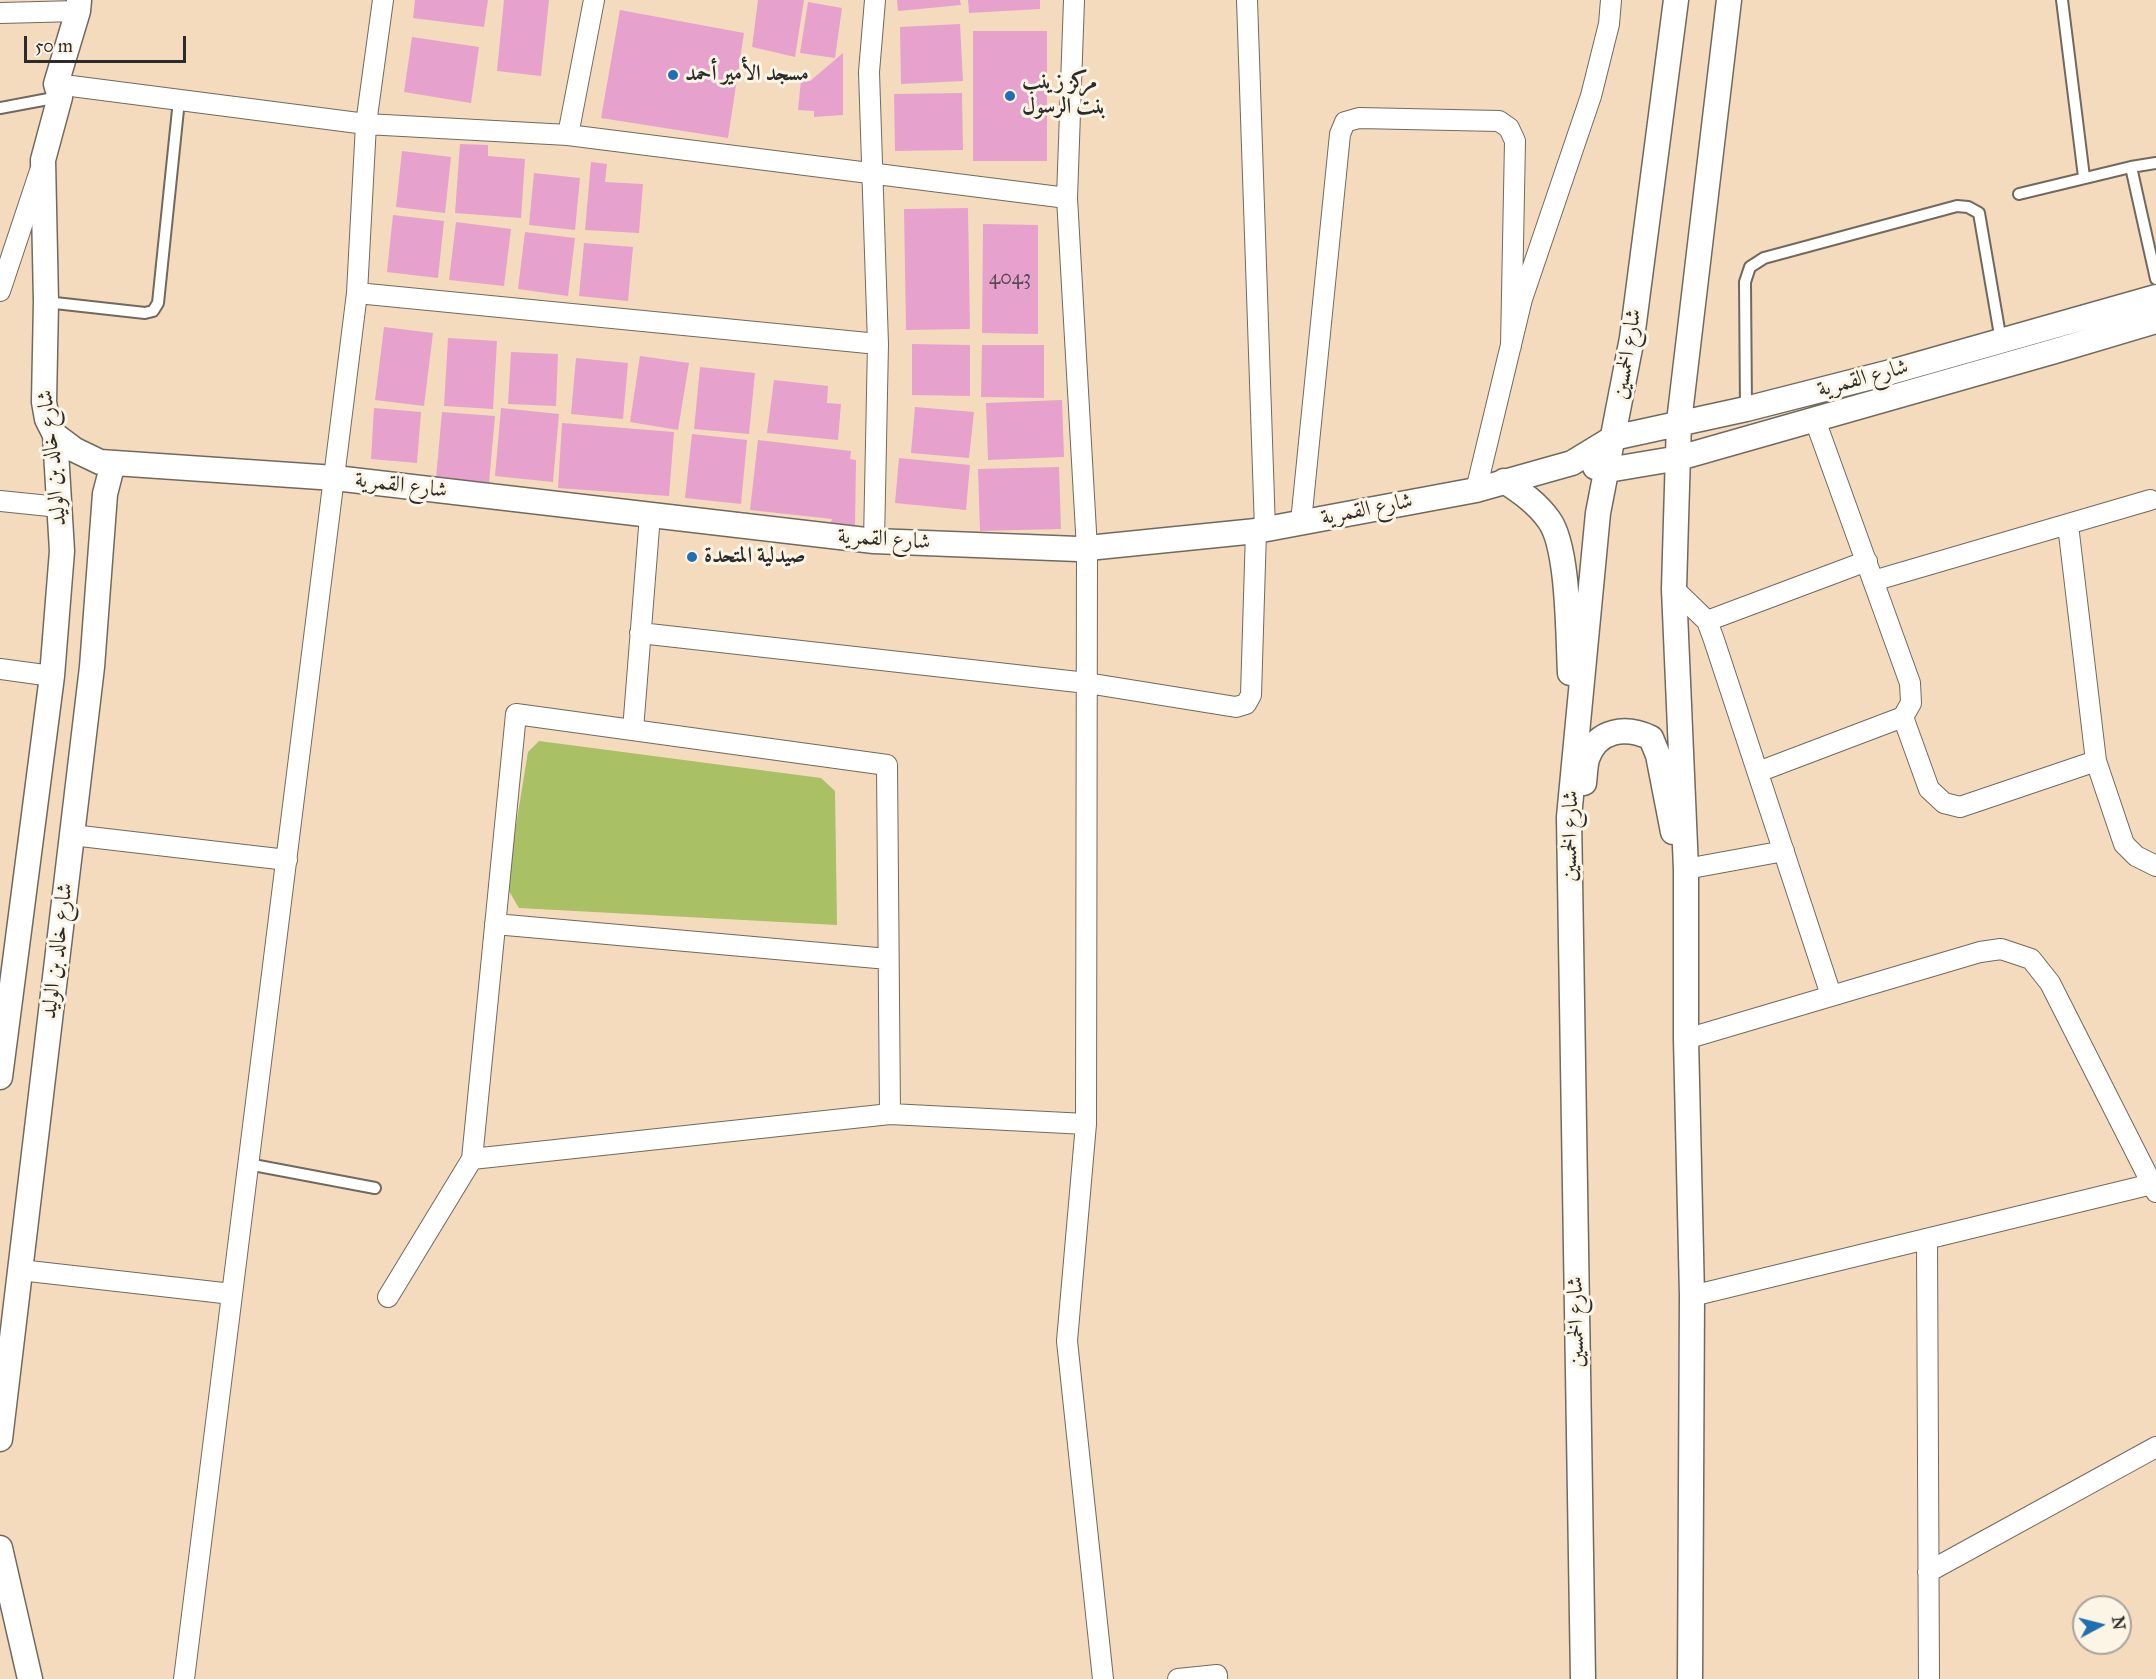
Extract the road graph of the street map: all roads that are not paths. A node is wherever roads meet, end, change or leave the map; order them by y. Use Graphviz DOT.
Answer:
graph roads {
  1 [pos="383,0"];
  2 [pos="594,0"];
  3 [pos="875,0"];
  4 [pos="1074,0"];
  5 [pos="1247,0"];
  6 [pos="1611,0"];
  7 [pos="1676,0"];
  8 [pos="1729,0"];
  9 [pos="2062,0"];
  10 [pos="79,5"];
  11 [pos="0,13"];
  12 [pos="58,91"];
  13 [pos="179,100"];
  14 [pos="0,108"];
  15 [pos="366,124"];
  16 [pos="568,135"];
  17 [pos="44,160"];
  18 [pos="2156,163"];
  19 [pos="2131,167"];
  20 [pos="873,174"];
  21 [pos="2084,177"];
  22 [pos="2019,194"];
  23 [pos="1067,198"];
  24 [pos="2156,279"];
  25 [pos="0,291"];
  26 [pos="357,293"];
  27 [pos="2156,297"];
  28 [pos="46,302"];
  29 [pos="2156,321"];
  30 [pos="2001,341"];
  31 [pos="878,344"];
  32 [pos="1511,346"];
  33 [pos="1746,409"];
  34 [pos="1815,420"];
  35 [pos="1679,422"];
  36 [pos="55,435"];
  37 [pos="1613,438"];
  38 [pos="1679,458"];
  39 [pos="113,463"];
  40 [pos="1572,463"];
  41 [pos="1608,470"];
  42 [pos="334,478"];
  43 [pos="1504,481"];
  44 [pos="1476,490"];
  45 [pos="2150,500"];
  46 [pos="0,501"];
  47 [pos="59,507"];
  48 [pos="650,515"];
  49 [pos="1301,522"];
  50 [pos="2068,525"];
  51 [pos="1261,530"];
  52 [pos="874,542"];
  53 [pos="1087,549"];
  54 [pos="1866,561"];
  55 [pos="1873,581"];
  56 [pos="1674,589"];
  57 [pos="1707,621"];
  58 [pos="640,633"];
  59 [pos="0,669"];
  60 [pos="52,676"];
  61 [pos="1087,683"];
  62 [pos="1903,717"];
  63 [pos="633,730"];
  64 [pos="1575,740"];
  65 [pos="2096,761"];
  66 [pos="1758,772"];
  67 [pos="72,835"];
  68 [pos="1784,850"];
  69 [pos="286,860"];
  70 [pos="2156,866"];
  71 [pos="1686,869"];
  72 [pos="1686,899"];
  73 [pos="1571,902"];
  74 [pos="495,924"];
  75 [pos="888,959"];
  76 [pos="1832,995"];
  77 [pos="1686,1039"];
  78 [pos="1,1063"];
  79 [pos="890,1114"];
  80 [pos="1086,1124"];
  81 [pos="472,1160"];
  82 [pos="248,1164"];
  83 [pos="375,1188"];
  84 [pos="2154,1188"];
  85 [pos="1927,1239"];
  86 [pos="20,1270"];
  87 [pos="232,1294"];
  88 [pos="1692,1296"];
  89 [pos="388,1298"];
  90 [pos="0,1439"];
  91 [pos="2156,1447"];
  92 [pos="0,1548"];
  93 [pos="1928,1572"];
  94 [pos="30,1679"];
  95 [pos="184,1679"];
  96 [pos="1103,1679"];
  97 [pos="1178,1679"];
  98 [pos="1217,1679"];
  99 [pos="1583,1679"];
  100 [pos="1690,1679"];
  101 [pos="1929,1679"];
  1 -- 15 [label="street"];
  2 -- 16 [label="street"];
  3 -- 20 [label="street"];
  4 -- 23 [label="street"];
  5 -- 51 [label="street"];
  6 -- 32 [label="street"];
  7 -- 37 [label="street, شارع الخمسين"];
  8 -- 35 [label="street"];
  9 -- 21 [label="lane"];
  10 -- 11 [label="street"];
  10 -- 12 [label="street, شارع خالد بن الوليد"];
  12 -- 13 [label="street"];
  12 -- 14 [label="lane"];
  12 -- 17 [label="street, شارع خالد بن الوليد"];
  13 -- 15 [label="street"];
  13 -- 28 [label="lane"];
  15 -- 16 [label="street"];
  15 -- 26 [label="street"];
  16 -- 20 [label="street"];
  17 -- 25 [label="street"];
  17 -- 28 [label="street, شارع خالد بن الوليد"];
  18 -- 19 [label="lane"];
  19 -- 21 [label="lane"];
  19 -- 24 [label="lane"];
  20 -- 23 [label="street"];
  20 -- 31 [label="street"];
  21 -- 22 [label="lane"];
  23 -- 53 [label="street"];
  26 -- 31 [label="street"];
  26 -- 42 [label="street"];
  27 -- 30 [label="street, شارع القمرية"];
  28 -- 36 [label="street, شارع خالد بن الوليد"];
  29 -- 34 [label="street"];
  30 -- 33 [label="street, شارع القمرية"];
  30 -- 33 [label="lane"];
  31 -- 52 [label="street"];
  32 -- 44 [label="street"];
  32 -- 49 [label="street"];
  33 -- 35 [label="street, شارع القمرية"];
  34 -- 38 [label="street"];
  34 -- 54 [label="street"];
  35 -- 37 [label="street, شارع القمرية"];
  35 -- 38 [label="street"];
  36 -- 39 [label="street, شارع القمرية"];
  36 -- 47 [label="street, شارع خالد بن الوليد"];
  37 -- 40 [label="street, شارع القمرية"];
  37 -- 41 [label="street, شارع الخمسين"];
  38 -- 41 [label="street"];
  38 -- 56 [label="street"];
  39 -- 42 [label="street, شارع القمرية"];
  39 -- 67 [label="street, شارع خالد بن الوليد"];
  40 -- 41 [label="street, شارع القمرية"];
  40 -- 43 [label="street, شارع القمرية"];
  41 -- 64 [label="street, شارع الخمسين"];
  42 -- 48 [label="street, شارع القمرية"];
  42 -- 69 [label="street"];
  43 -- 44 [label="street, شارع القمرية"];
  43 -- 64 [label="street"];
  44 -- 49 [label="street, شارع القمرية"];
  45 -- 50 [label="street"];
  46 -- 47 [label="street"];
  47 -- 60 [label="street, شارع خالد بن الوليد"];
  48 -- 52 [label="street, شارع القمرية"];
  48 -- 58 [label="street"];
  49 -- 51 [label="street, شارع القمرية"];
  50 -- 55 [label="street"];
  50 -- 65 [label="street"];
  51 -- 53 [label="street, شارع القمرية"];
  51 -- 61 [label="street"];
  52 -- 53 [label="street, شارع القمرية"];
  53 -- 61 [label="street"];
  54 -- 55 [label="street"];
  54 -- 57 [label="street"];
  55 -- 62 [label="street"];
  56 -- 57 [label="street"];
  56 -- 71 [label="street"];
  57 -- 66 [label="street"];
  58 -- 61 [label="street"];
  58 -- 63 [label="street"];
  59 -- 60 [label="street"];
  60 -- 78 [label="street, شارع خالد بن الوليد"];
  61 -- 80 [label="street"];
  62 -- 65 [label="street"];
  62 -- 66 [label="street"];
  63 -- 74 [label="street"];
  63 -- 75 [label="street"];
  64 -- 73 [label="street, شارع الخمسين"];
  65 -- 70 [label="street"];
  66 -- 68 [label="street"];
  67 -- 69 [label="street"];
  67 -- 86 [label="street, شارع خالد بن الوليد"];
  68 -- 71 [label="street"];
  68 -- 76 [label="street"];
  69 -- 82 [label="street"];
  71 -- 72 [label="street"];
  72 -- 73 [label="street"];
  72 -- 77 [label="street"];
  73 -- 99 [label="street, شارع الخمسين"];
  74 -- 75 [label="street"];
  74 -- 81 [label="street"];
  75 -- 79 [label="street"];
  76 -- 77 [label="street"];
  76 -- 84 [label="street"];
  77 -- 88 [label="street"];
  79 -- 80 [label="street"];
  79 -- 81 [label="street"];
  80 -- 96 [label="street"];
  81 -- 89 [label="street"];
  82 -- 83 [label="lane"];
  82 -- 87 [label="street"];
  84 -- 85 [label="street"];
  85 -- 88 [label="street"];
  85 -- 93 [label="street"];
  86 -- 87 [label="street"];
  86 -- 90 [label="street, شارع خالد بن الوليد"];
  87 -- 95 [label="street"];
  88 -- 100 [label="street"];
  91 -- 93 [label="street"];
  92 -- 94 [label="street"];
  93 -- 101 [label="street"];
  97 -- 98 [label="street"];
}
